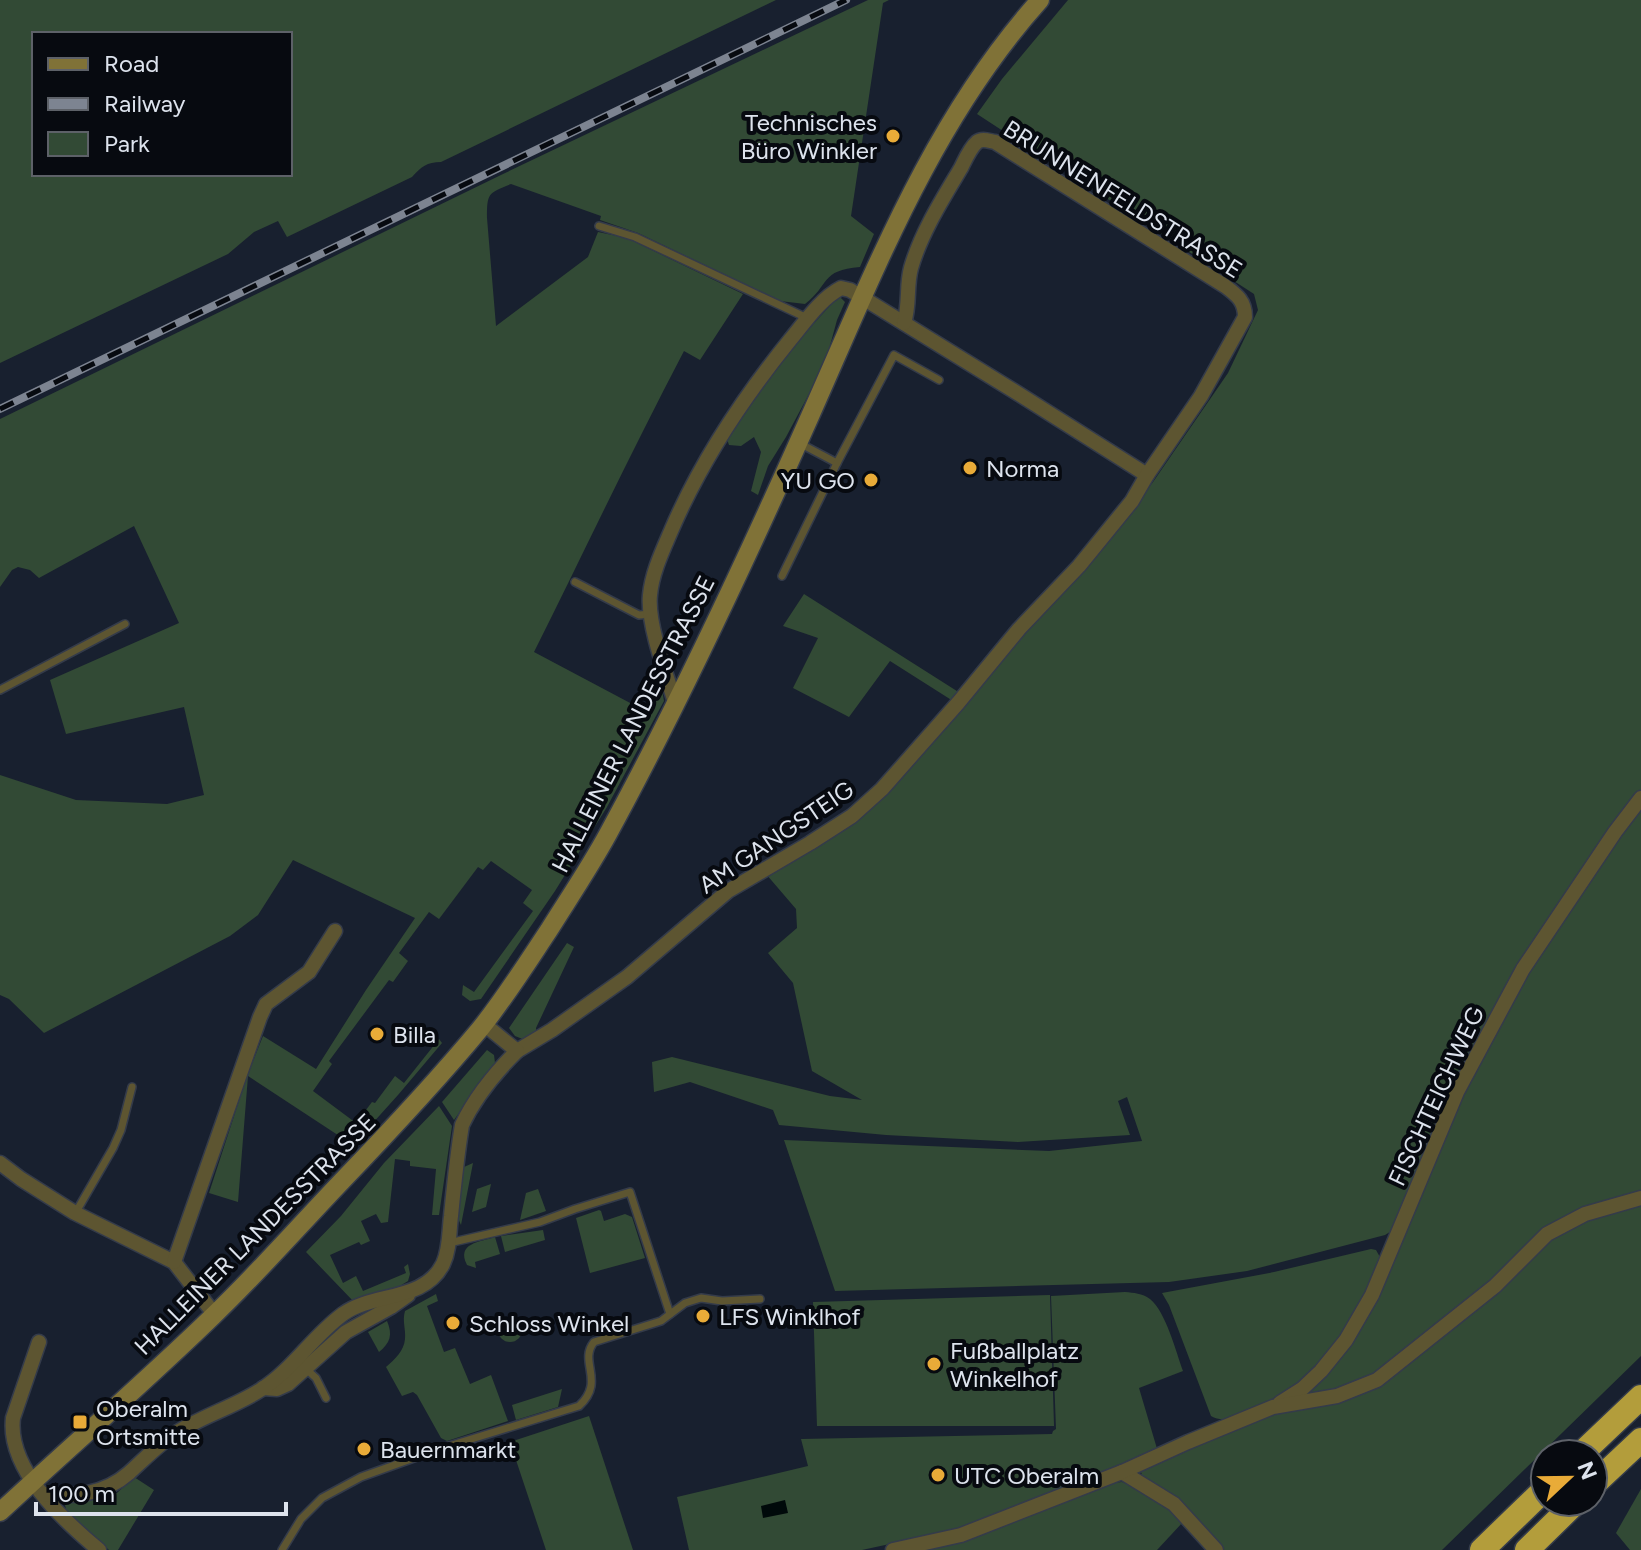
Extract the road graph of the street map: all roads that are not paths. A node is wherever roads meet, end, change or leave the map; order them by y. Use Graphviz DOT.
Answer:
graph roads {
  1 [pos="1040,0"];
  2 [pos="599,226"];
  3 [pos="862,299"];
  4 [pos="807,318"];
  5 [pos="904,323"];
  6 [pos="939,380"];
  7 [pos="798,442"];
  8 [pos="837,463"];
  9 [pos="1147,475"];
  10 [pos="782,576"];
  11 [pos="575,582"];
  12 [pos="652,614"];
  13 [pos="125,624"];
  14 [pos="0,690"];
  15 [pos="675,702"];
  16 [pos="1641,798"];
  17 [pos="335,931"];
  18 [pos="484,1024"];
  19 [pos="517,1051"];
  20 [pos="132,1087"];
  21 [pos="0,1163"];
  22 [pos="1641,1198"];
  23 [pos="75,1213"];
  24 [pos="449,1243"];
  25 [pos="174,1262"];
  26 [pos="414,1291"];
  27 [pos="760,1299"];
  28 [pos="670,1314"];
  29 [pos="215,1315"];
  30 [pos="39,1342"];
  31 [pos="306,1369"];
  32 [pos="263,1388"];
  33 [pos="1641,1397"];
  34 [pos="326,1398"];
  35 [pos="1273,1407"];
  36 [pos="1598,1438"];
  37 [pos="1641,1440"];
  38 [pos="1609,1470"];
  39 [pos="1122,1472"];
  40 [pos="37,1488"];
  41 [pos="1529,1504"];
  42 [pos="0,1512"];
  43 [pos="1560,1518"];
  44 [pos="87,1540"];
  45 [pos="73,1550"];
  46 [pos="99,1550"];
  47 [pos="282,1550"];
  48 [pos="893,1550"];
  49 [pos="1216,1550"];
  50 [pos="1482,1550"];
  51 [pos="1527,1550"];
  1 -- 3 [label="main road, HALLEINER LANDESSTRASSE"];
  2 -- 4 [label="lane"];
  3 -- 4 [label="street"];
  3 -- 5 [label="street"];
  3 -- 7 [label="main road, HALLEINER LANDESSTRASSE"];
  4 -- 12 [label="street"];
  5 -- 9 [label="street"];
  5 -- 9 [label="street, BRUNNENFELDSTRASSE"];
  6 -- 8 [label="lane"];
  7 -- 8 [label="lane"];
  7 -- 15 [label="main road, HALLEINER LANDESSTRASSE"];
  8 -- 10 [label="lane"];
  9 -- 19 [label="street, AM GANGSTEIG"];
  11 -- 12 [label="lane"];
  12 -- 15 [label="street"];
  13 -- 14 [label="lane"];
  15 -- 18 [label="main road, HALLEINER LANDESSTRASSE"];
  16 -- 35 [label="street, FISCHTEICHWEG"];
  17 -- 25 [label="street"];
  18 -- 19 [label="street"];
  18 -- 29 [label="main road, HALLEINER LANDESSTRASSE"];
  19 -- 24 [label="street, AM GANGSTEIG"];
  20 -- 23 [label="lane"];
  21 -- 23 [label="street"];
  22 -- 35 [label="street"];
  23 -- 25 [label="street"];
  24 -- 26 [label="street"];
  24 -- 28 [label="lane"];
  25 -- 29 [label="street"];
  26 -- 31 [label="street"];
  26 -- 32 [label="street"];
  27 -- 28 [label="lane"];
  28 -- 47 [label="lane"];
  29 -- 40 [label="main road, HALLEINER LANDESSTRASSE"];
  30 -- 40 [label="street"];
  31 -- 32 [label="street"];
  31 -- 34 [label="lane"];
  32 -- 40 [label="street"];
  33 -- 36 [label="highway"];
  35 -- 39 [label="street"];
  37 -- 38 [label="highway"];
  39 -- 48 [label="street"];
  39 -- 49 [label="street"];
  40 -- 42 [label="main road, HALLEINER LANDESSTRASSE"];
  40 -- 44 [label="street"];
  41 -- 50 [label="highway"];
  43 -- 51 [label="highway"];
  44 -- 45 [label="street"];
  44 -- 46 [label="street"];
}
